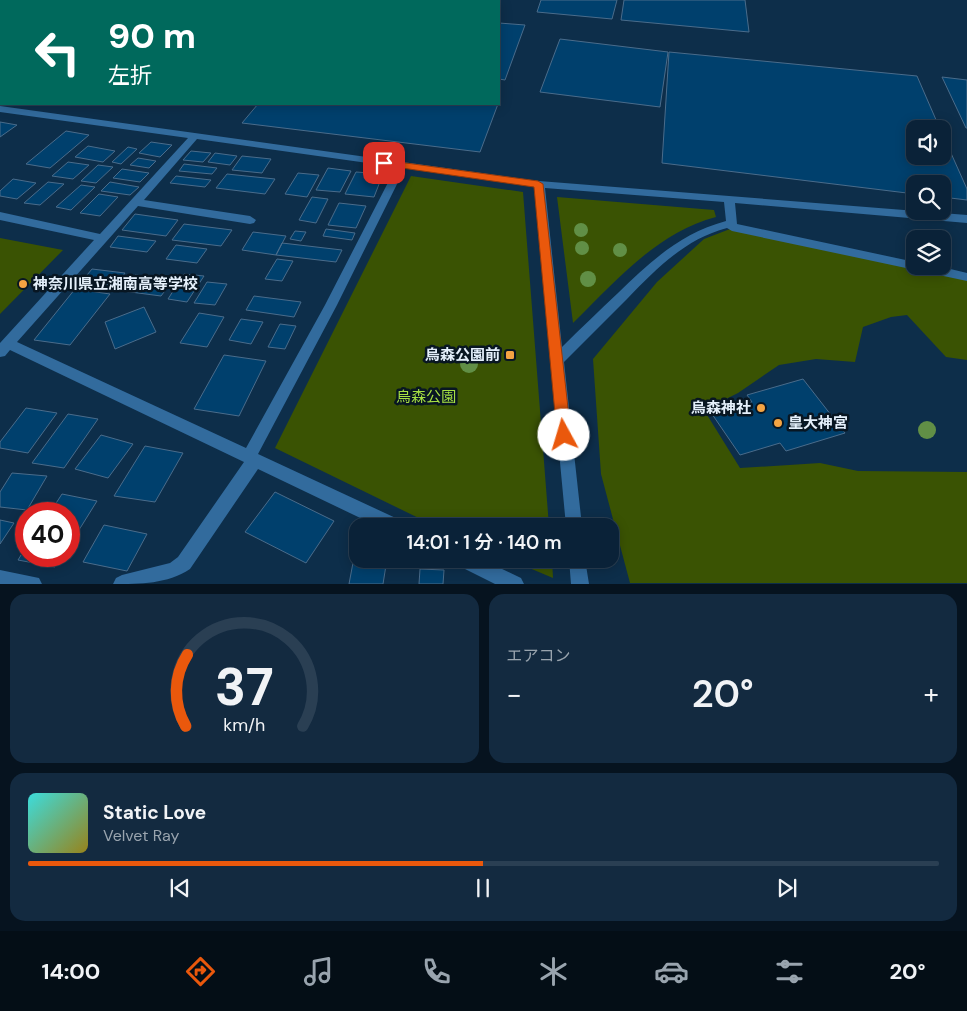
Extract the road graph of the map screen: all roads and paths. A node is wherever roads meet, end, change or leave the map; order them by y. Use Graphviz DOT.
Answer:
graph roads {
  1 [pos="0,109"];
  2 [pos="195,136"];
  3 [pos="402,165"];
  4 [pos="538,184"];
  5 [pos="729,200"];
  6 [pos="136,202"];
  7 [pos="0,216"];
  8 [pos="967,219"];
  9 [pos="250,220"];
  10 [pos="732,223"];
  11 [pos="103,238"];
  12 [pos="906,264"];
  13 [pos="951,274"];
  14 [pos="967,277"];
  15 [pos="4,347"];
  16 [pos="557,361"];
  17 [pos="252,458"];
  18 [pos="377,518"];
  19 [pos="573,518"];
  20 [pos="482,568"];
  21 [pos="578,568"];
  22 [pos="0,579"];
  23 [pos="33,584"];
  24 [pos="122,584"];
  25 [pos="515,584"];
  26 [pos="580,584"];
  1 -- 2 [label="street"];
  2 -- 3 [label="street"];
  2 -- 6 [label="street"];
  3 -- 4 [label="street"];
  3 -- 17 [label="street"];
  4 -- 5 [label="street"];
  4 -- 16 [label="street"];
  5 -- 8 [label="street"];
  5 -- 10 [label="street"];
  6 -- 9 [label="street"];
  6 -- 11 [label="street"];
  7 -- 11 [label="street"];
  10 -- 12 [label="street"];
  10 -- 16 [label="street"];
  11 -- 15 [label="street"];
  13 -- 14 [label="street"];
  15 -- 17 [label="street"];
  16 -- 19 [label="street"];
  17 -- 18 [label="street"];
  17 -- 24 [label="street"];
  20 -- 25 [label="street"];
  21 -- 26 [label="street"];
  22 -- 23 [label="street"];
}
